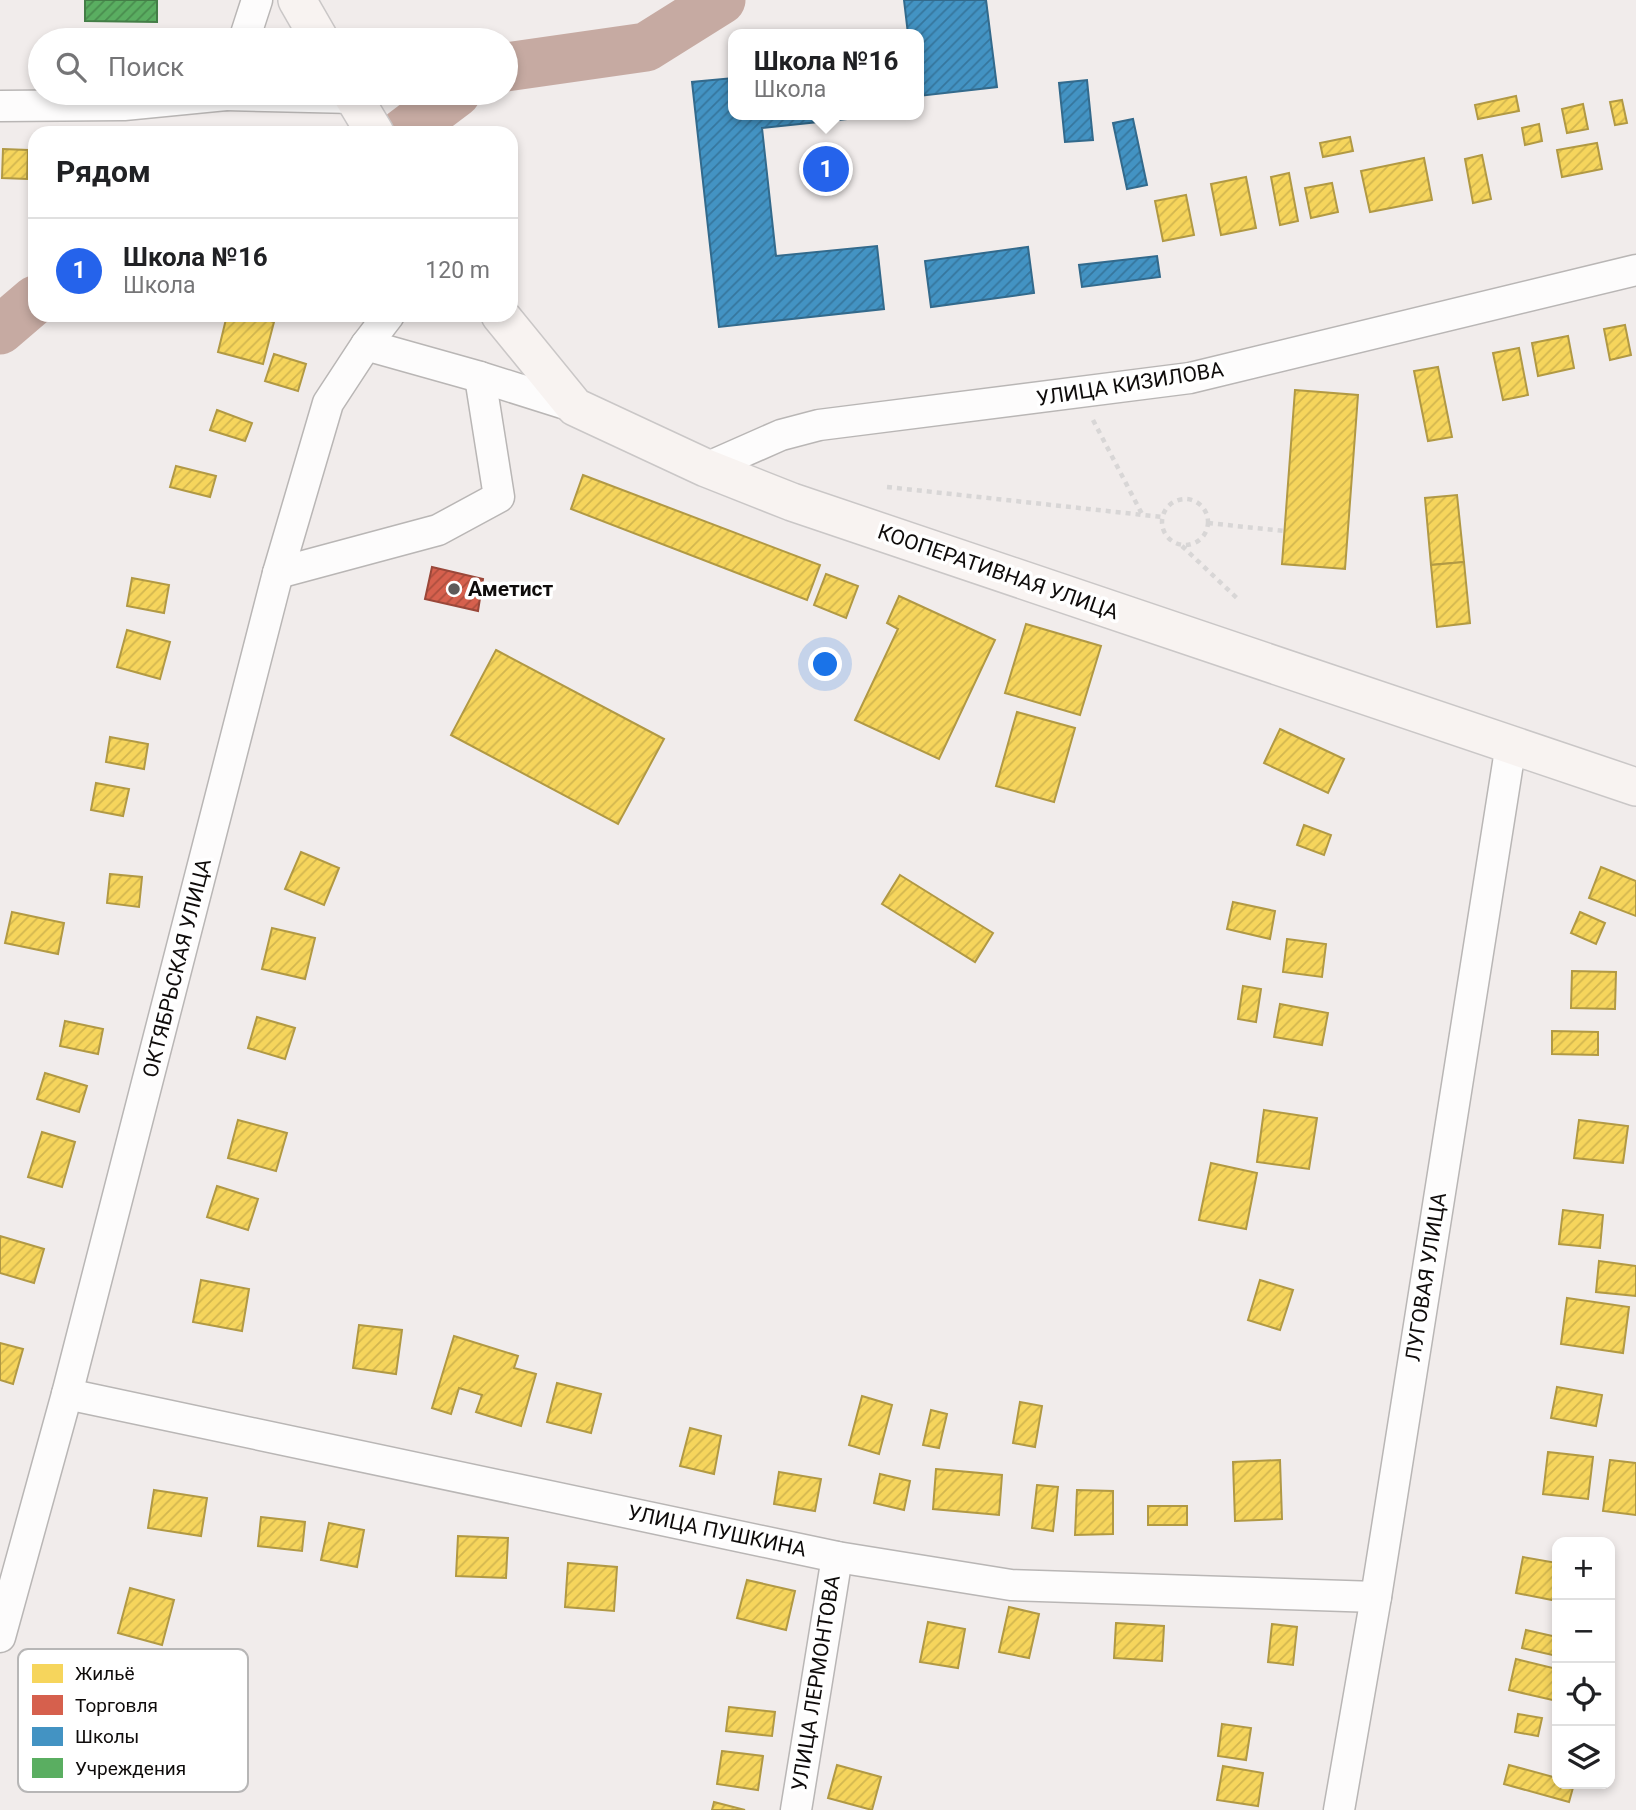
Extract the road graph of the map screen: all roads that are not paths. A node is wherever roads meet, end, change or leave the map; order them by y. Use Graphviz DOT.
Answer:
graph roads {
  1 [pos="257,0"];
  2 [pos="297,0"];
  3 [pos="248,28"];
  4 [pos="313,28"];
  5 [pos="124,105"];
  6 [pos="358,105"];
  7 [pos="0,106"];
  8 [pos="371,126"];
  9 [pos="1636,270"];
  10 [pos="384,322"];
  11 [pos="506,322"];
  12 [pos="366,345"];
  13 [pos="480,377"];
  14 [pos="575,407"];
  15 [pos="706,468"];
  16 [pos="278,573"];
  17 [pos="1511,744"];
  18 [pos="1636,787"];
  19 [pos="67,1394"];
  20 [pos="837,1557"];
  21 [pos="1376,1597"];
  22 [pos="0,1637"];
  23 [pos="796,1810"];
  24 [pos="1339,1810"];
  1 -- 3 [label="street"];
  2 -- 4 [label="main road"];
  5 -- 7 [label="street"];
  6 -- 8 [label="main road"];
  9 -- 15 [label="street, УЛИЦА КИЗИЛОВА"];
  10 -- 12 [label="street, ОКТЯБРЬСКАЯ УЛИЦА"];
  11 -- 14 [label="main road"];
  12 -- 13 [label="street, КООПЕРАТИВНАЯ УЛИЦА"];
  12 -- 16 [label="street, ОКТЯБРЬСКАЯ УЛИЦА"];
  13 -- 14 [label="street, КООПЕРАТИВНАЯ УЛИЦА"];
  13 -- 16 [label="street"];
  14 -- 15 [label="main road, КООПЕРАТИВНАЯ УЛИЦА"];
  15 -- 17 [label="main road, КООПЕРАТИВНАЯ УЛИЦА"];
  16 -- 19 [label="street, ОКТЯБРЬСКАЯ УЛИЦА"];
  17 -- 18 [label="main road, КООПЕРАТИВНАЯ УЛИЦА"];
  17 -- 21 [label="street, ЛУГОВАЯ УЛИЦА"];
  19 -- 20 [label="street, УЛИЦА ПУШКИНА"];
  19 -- 22 [label="street, ОКТЯБРЬСКАЯ УЛИЦА"];
  20 -- 21 [label="street, УЛИЦА ПУШКИНА"];
  20 -- 23 [label="street, УЛИЦА ЛЕРМОНТОВА"];
  21 -- 24 [label="street, ЛУГОВАЯ УЛИЦА"];
}
